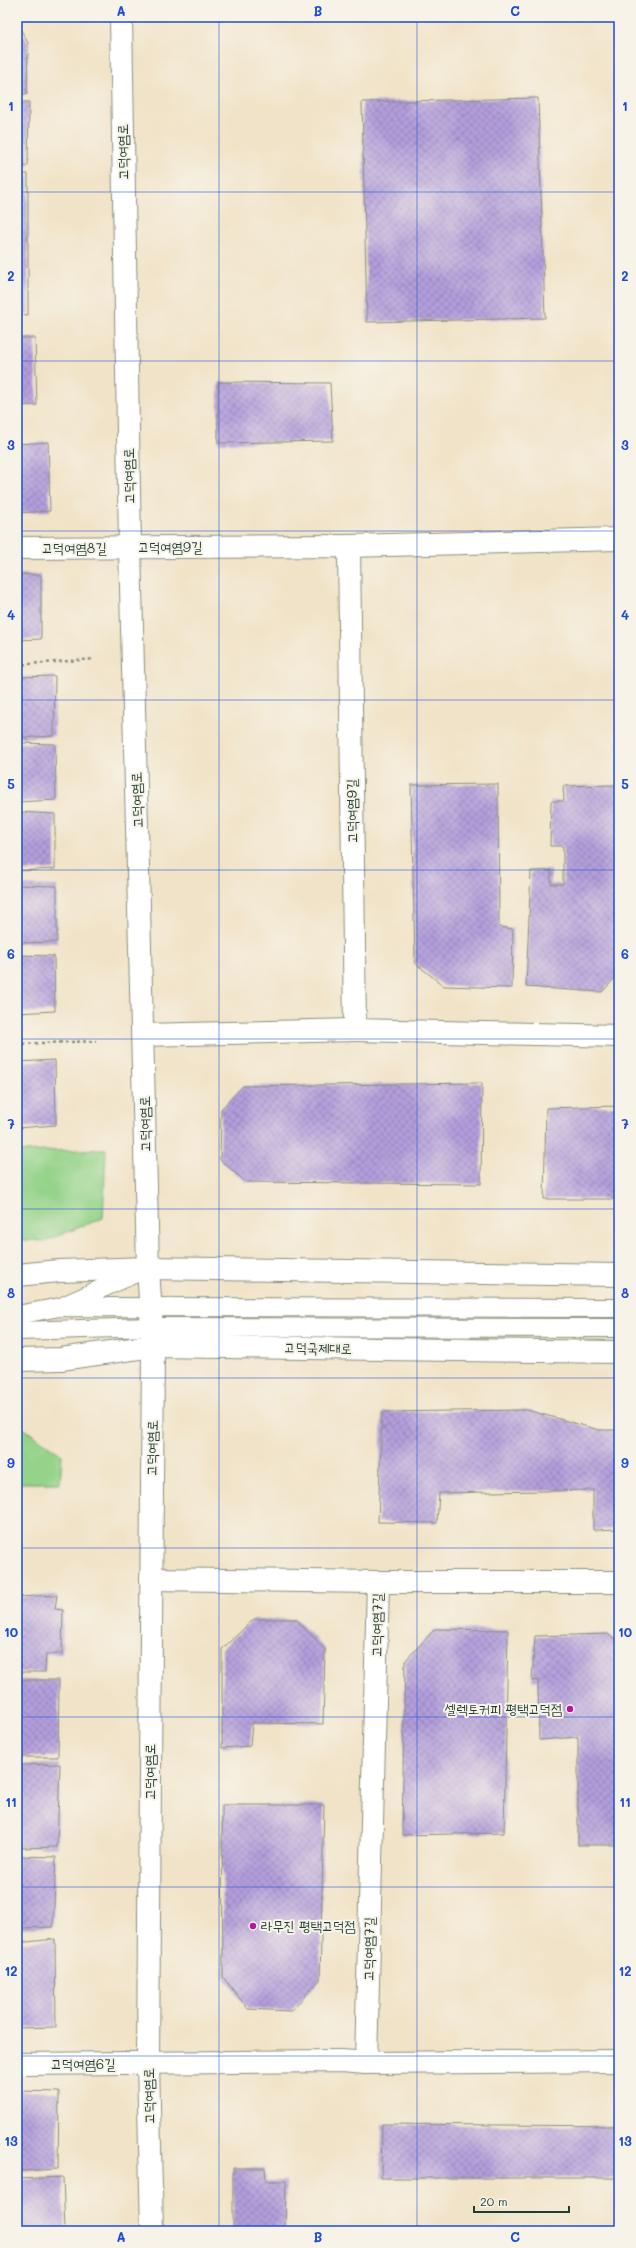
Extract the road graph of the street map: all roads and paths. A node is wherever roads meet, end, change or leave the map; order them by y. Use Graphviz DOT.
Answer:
graph roads {
  1 [pos="121,17"];
  2 [pos="619,539"];
  3 [pos="349,546"];
  4 [pos="17,548"];
  5 [pos="130,548"];
  6 [pos="94,659"];
  7 [pos="17,665"];
  8 [pos="355,1030"];
  9 [pos="143,1035"];
  10 [pos="619,1036"];
  11 [pos="96,1041"];
  12 [pos="17,1044"];
  13 [pos="148,1268"];
  14 [pos="17,1275"];
  15 [pos="619,1275"];
  16 [pos="60,1307"];
  17 [pos="619,1308"];
  18 [pos="17,1316"];
  19 [pos="152,1327"];
  20 [pos="619,1328"];
  21 [pos="17,1331"];
  22 [pos="619,1352"];
  23 [pos="17,1360"];
  24 [pos="150,1579"];
  25 [pos="378,1582"];
  26 [pos="619,1582"];
  27 [pos="619,2061"];
  28 [pos="148,2063"];
  29 [pos="366,2063"];
  30 [pos="17,2064"];
  31 [pos="152,2231"];
  1 -- 5 [label="street, 고덕여염로"];
  2 -- 3 [label="street"];
  3 -- 5 [label="street, 고덕여염9길"];
  3 -- 8 [label="street, 고덕여염9길"];
  4 -- 5 [label="street, 고덕여염8길"];
  5 -- 9 [label="street, 고덕여염로"];
  6 -- 7 [label="path"];
  8 -- 9 [label="street"];
  8 -- 10 [label="street"];
  9 -- 13 [label="street, 고덕여염로"];
  11 -- 12 [label="path"];
  13 -- 14 [label="street"];
  13 -- 15 [label="street"];
  13 -- 16 [label="lane"];
  13 -- 19 [label="street, 고덕여염로"];
  16 -- 18 [label="lane"];
  16 -- 19 [label="lane"];
  17 -- 19 [label="lane"];
  19 -- 20 [label="lane"];
  19 -- 21 [label="lane"];
  19 -- 22 [label="street, 고덕국제대로"];
  19 -- 23 [label="street, 고덕국제대로"];
  19 -- 24 [label="street, 고덕여염로"];
  24 -- 25 [label="street, 고덕여염7길"];
  24 -- 28 [label="street, 고덕여염로"];
  25 -- 26 [label="street, 고덕여염7길"];
  25 -- 29 [label="street, 고덕여염7길"];
  27 -- 29 [label="street"];
  28 -- 29 [label="street, 고덕여염6길"];
  28 -- 30 [label="street, 고덕여염6길"];
  28 -- 31 [label="street, 고덕여염로"];
}
